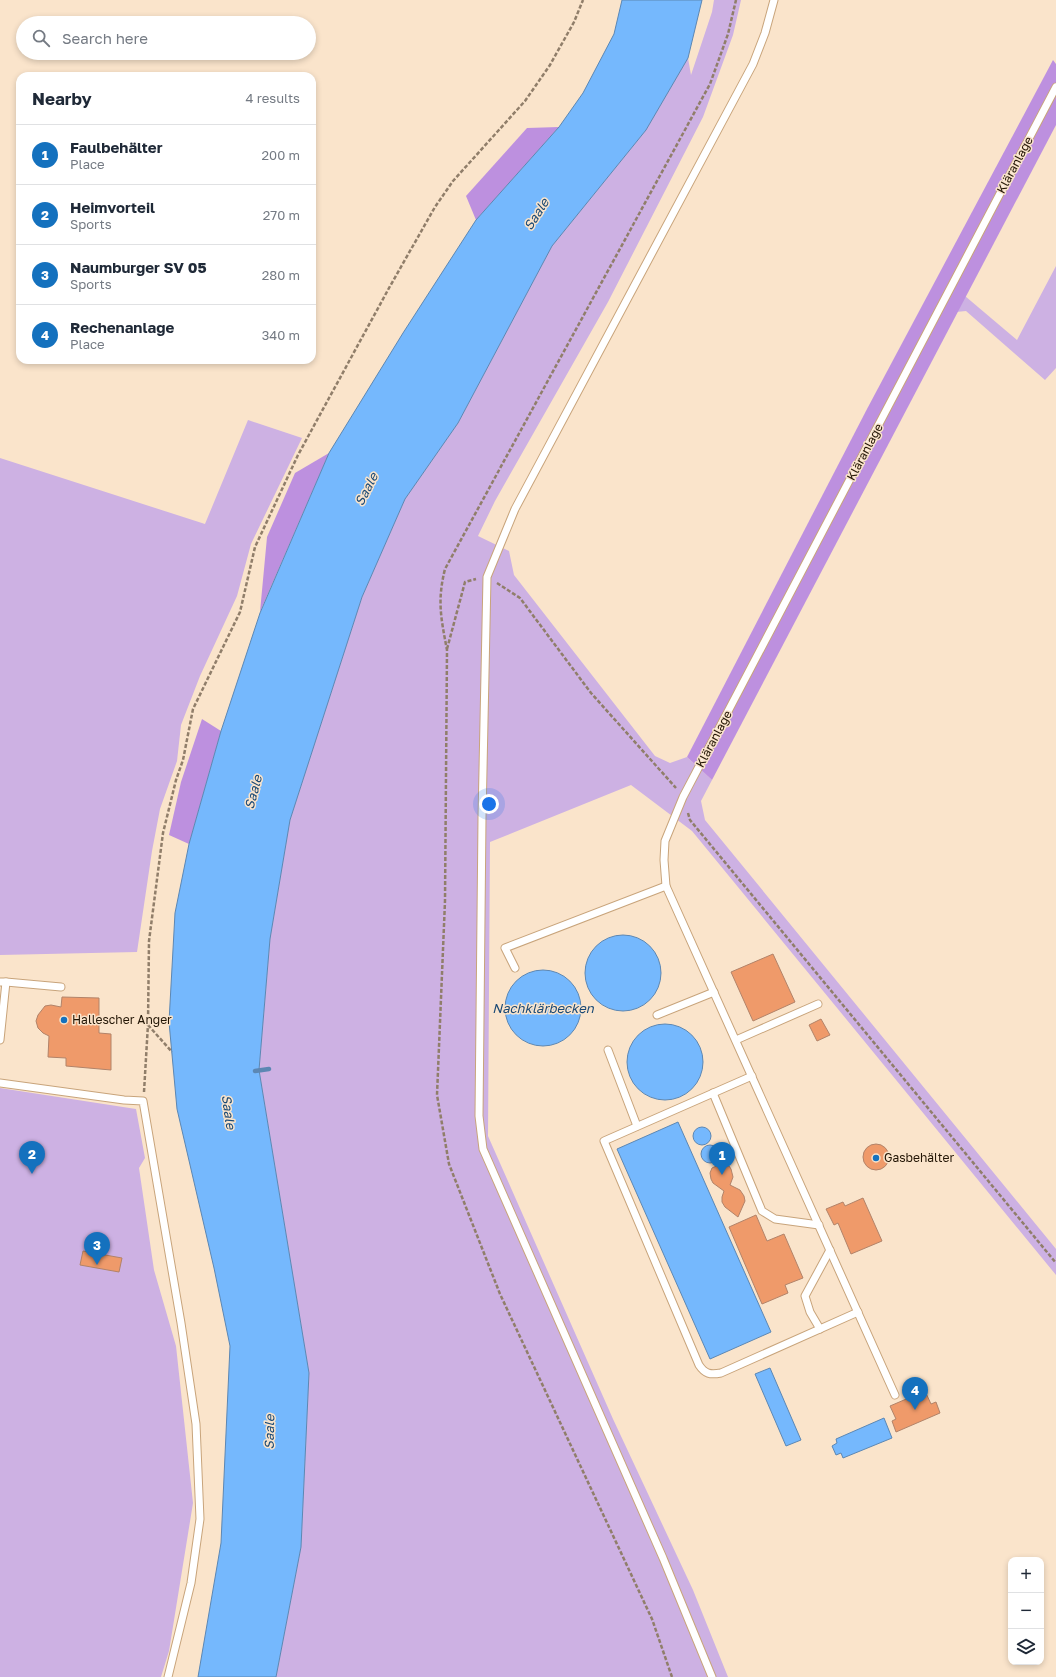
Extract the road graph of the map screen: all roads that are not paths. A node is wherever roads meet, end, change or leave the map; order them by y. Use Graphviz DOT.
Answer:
graph roads {
  1 [pos="774,0"];
  2 [pos="1056,87"];
  3 [pos="666,886"];
  4 [pos="515,968"];
  5 [pos="3,982"];
  6 [pos="61,987"];
  7 [pos="714,992"];
  8 [pos="818,1004"];
  9 [pos="657,1015"];
  10 [pos="0,1040"];
  11 [pos="736,1040"];
  12 [pos="608,1050"];
  13 [pos="752,1076"];
  14 [pos="0,1083"];
  15 [pos="713,1093"];
  16 [pos="637,1126"];
  17 [pos="818,1225"];
  18 [pos="830,1250"];
  19 [pos="858,1312"];
  20 [pos="820,1329"];
  21 [pos="895,1395"];
  22 [pos="168,1677"];
  23 [pos="712,1677"];
  1 -- 23 [label="lane"];
  2 -- 3 [label="lane, Kläranlage"];
  3 -- 4 [label="lane"];
  3 -- 7 [label="lane, Kläranlage"];
  5 -- 6 [label="lane"];
  5 -- 10 [label="lane"];
  7 -- 9 [label="lane"];
  7 -- 11 [label="lane, Kläranlage"];
  8 -- 11 [label="lane"];
  11 -- 13 [label="lane, Kläranlage"];
  12 -- 16 [label="lane"];
  13 -- 15 [label="lane"];
  13 -- 17 [label="lane, Kläranlage"];
  14 -- 22 [label="lane"];
  15 -- 16 [label="lane"];
  15 -- 17 [label="lane"];
  16 -- 20 [label="lane"];
  17 -- 18 [label="lane, Kläranlage"];
  18 -- 19 [label="lane, Kläranlage"];
  18 -- 20 [label="lane"];
  19 -- 20 [label="lane"];
  19 -- 21 [label="lane, Kläranlage"];
}
